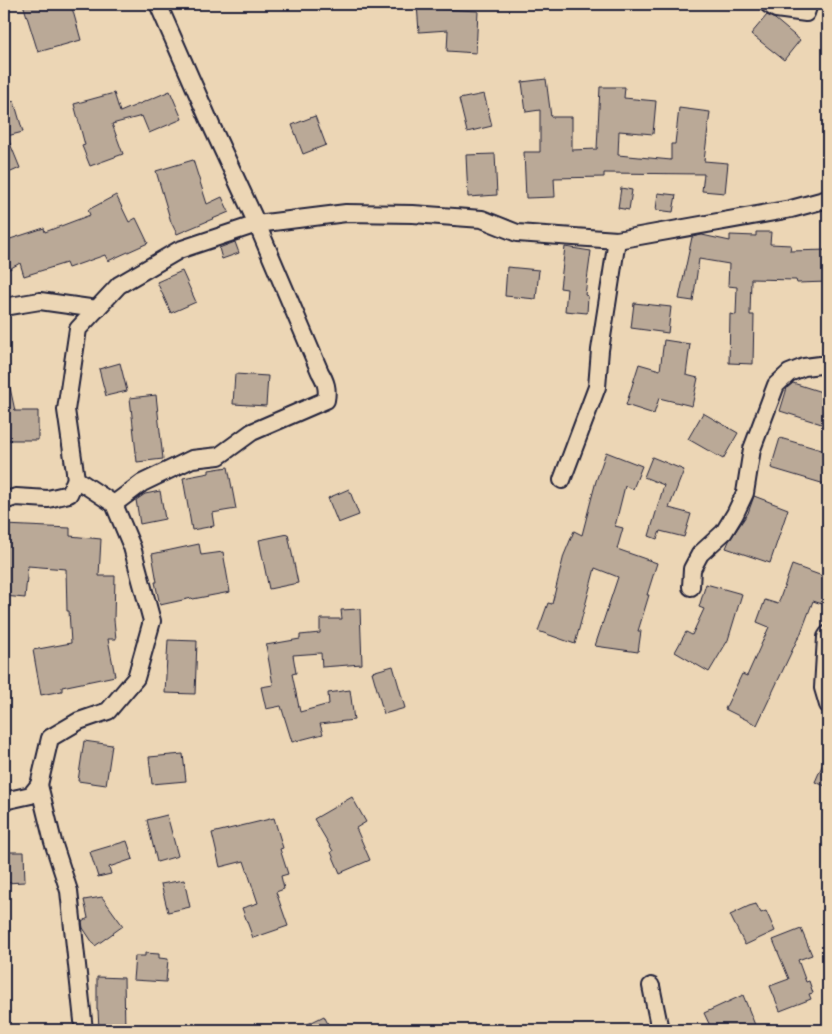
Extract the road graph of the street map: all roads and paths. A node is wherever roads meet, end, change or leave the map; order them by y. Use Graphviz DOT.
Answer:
graph roads {
  1 [pos="158,4"];
  2 [pos="768,4"];
  3 [pos="809,4"];
  4 [pos="828,199"];
  5 [pos="257,224"];
  6 [pos="617,240"];
  7 [pos="4,308"];
  8 [pos="97,309"];
  9 [pos="828,366"];
  10 [pos="76,479"];
  11 [pos="562,480"];
  12 [pos="4,501"];
  13 [pos="114,504"];
  14 [pos="690,587"];
  15 [pos="828,634"];
  16 [pos="828,705"];
  17 [pos="39,785"];
  18 [pos="4,801"];
  19 [pos="651,986"];
  20 [pos="84,1030"];
  21 [pos="660,1030"];
  1 -- 5 [label="street"];
  2 -- 3 [label="street"];
  4 -- 6 [label="street"];
  5 -- 6 [label="street"];
  5 -- 8 [label="street"];
  5 -- 13 [label="street"];
  6 -- 11 [label="street"];
  7 -- 8 [label="street"];
  8 -- 10 [label="street"];
  9 -- 14 [label="street"];
  10 -- 12 [label="street"];
  10 -- 13 [label="street"];
  13 -- 17 [label="street"];
  15 -- 16 [label="street"];
  17 -- 18 [label="street"];
  17 -- 20 [label="street"];
  19 -- 21 [label="street"];
}
